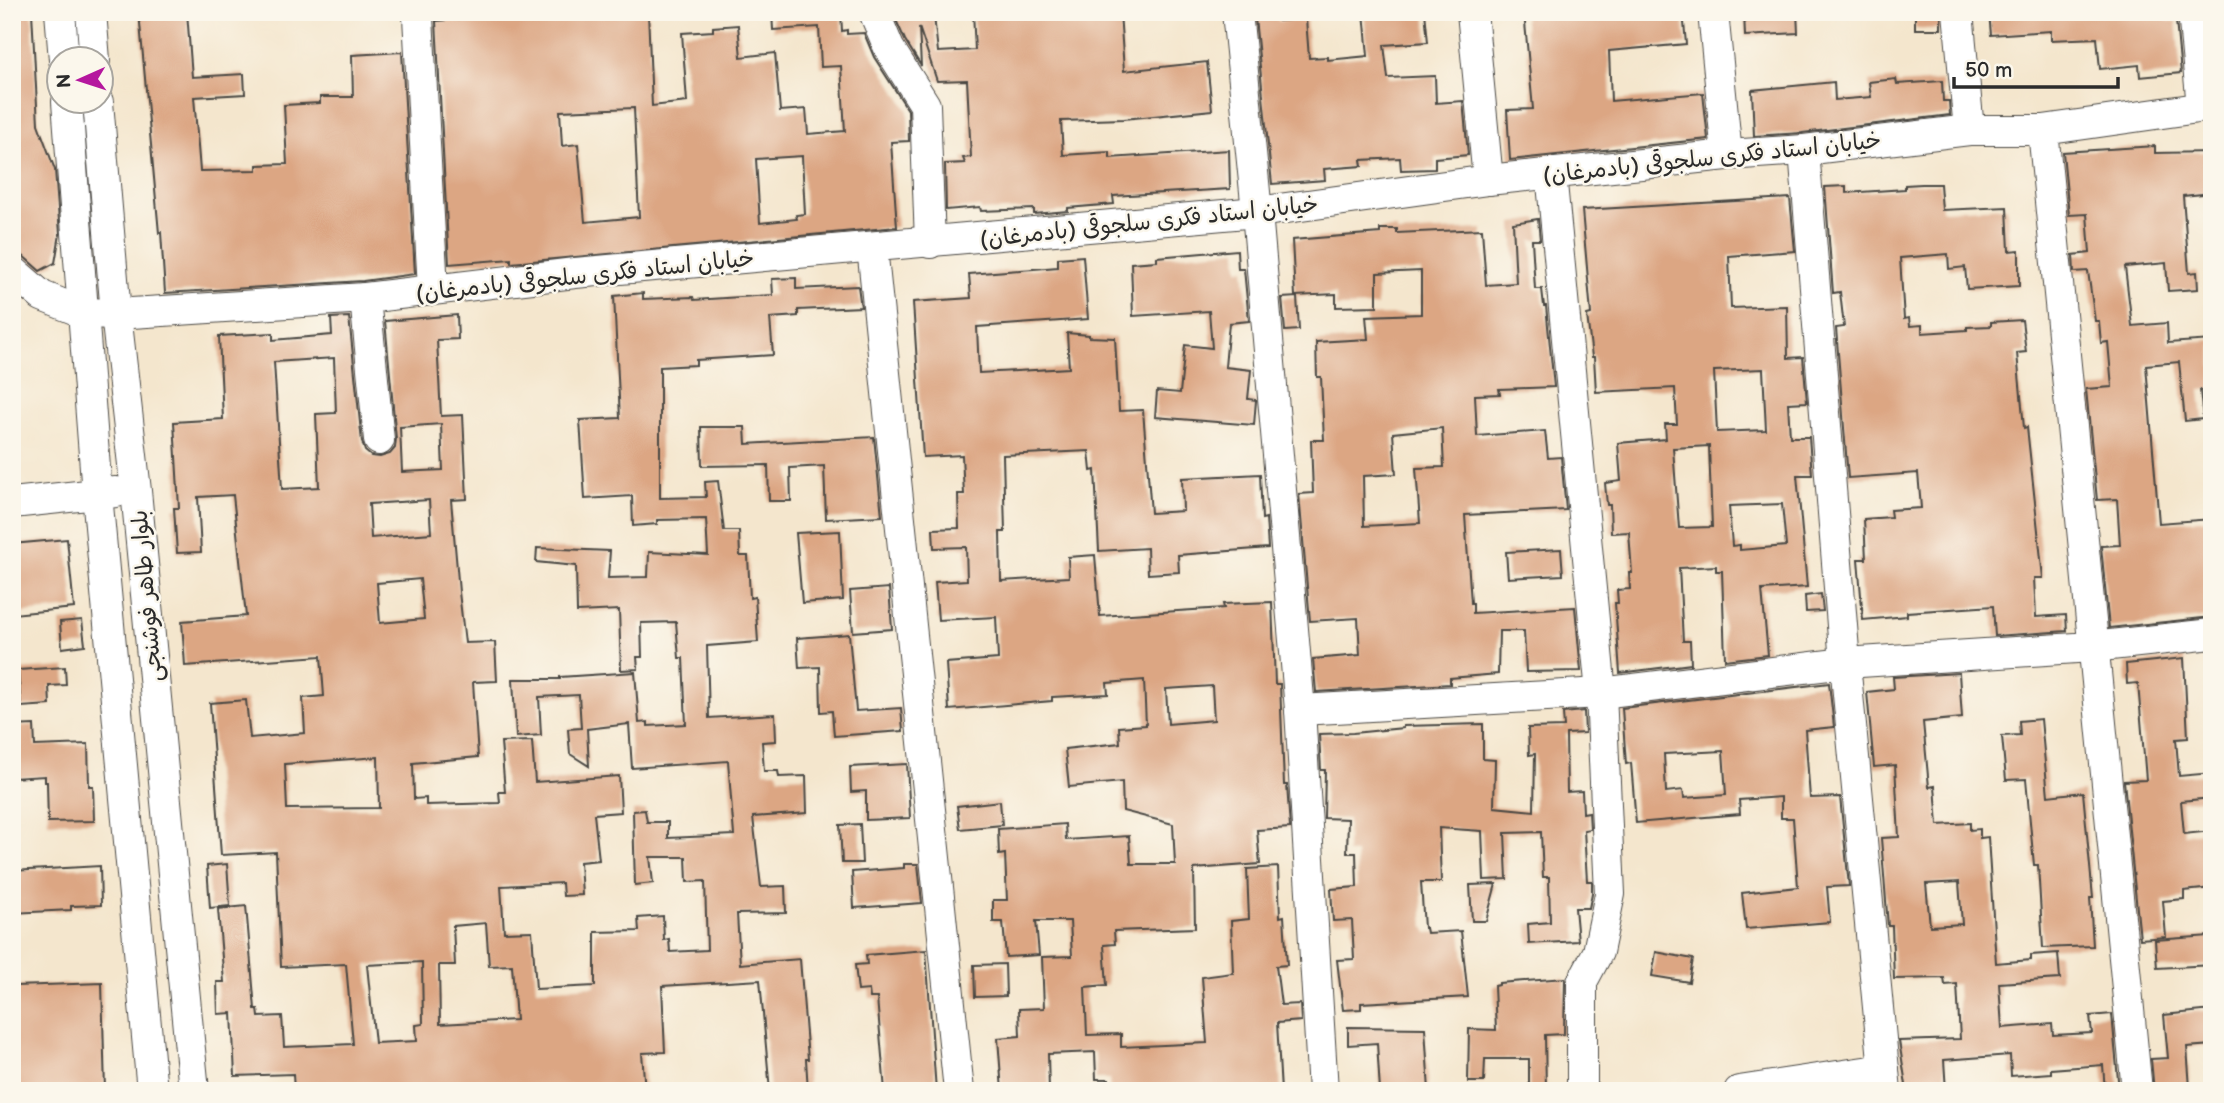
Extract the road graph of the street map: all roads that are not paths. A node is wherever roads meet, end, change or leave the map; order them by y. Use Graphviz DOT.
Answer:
graph roads {
  1 [pos="60,12"];
  2 [pos="91,12"];
  3 [pos="874,12"];
  4 [pos="1237,12"];
  5 [pos="1472,12"];
  6 [pos="1713,12"];
  7 [pos="1958,12"];
  8 [pos="2193,12"];
  9 [pos="418,17"];
  10 [pos="63,46"];
  11 [pos="94,46"];
  12 [pos="2207,106"];
  13 [pos="68,116"];
  14 [pos="99,116"];
  15 [pos="1969,130"];
  16 [pos="2043,130"];
  17 [pos="1804,150"];
  18 [pos="1727,155"];
  19 [pos="1551,173"];
  20 [pos="1488,180"];
  21 [pos="1257,212"];
  22 [pos="930,243"];
  23 [pos="872,247"];
  24 [pos="12,270"];
  25 [pos="433,289"];
  26 [pos="365,298"];
  27 [pos="84,313"];
  28 [pos="116,314"];
  29 [pos="379,440"];
  30 [pos="136,491"];
  31 [pos="97,494"];
  32 [pos="12,503"];
  33 [pos="2212,634"];
  34 [pos="2092,647"];
  35 [pos="1844,663"];
  36 [pos="1601,693"];
  37 [pos="1300,710"];
  38 [pos="1885,1080"];
  39 [pos="152,1091"];
  40 [pos="194,1091"];
  41 [pos="959,1091"];
  42 [pos="1323,1091"];
  43 [pos="1582,1091"];
  44 [pos="1739,1091"];
  45 [pos="2137,1091"];
  1 -- 10 [label="street"];
  2 -- 11 [label="street"];
  3 -- 22 [label="street"];
  4 -- 21 [label="street"];
  5 -- 20 [label="street"];
  6 -- 18 [label="street"];
  7 -- 15 [label="street"];
  8 -- 12 [label="street"];
  9 -- 25 [label="street"];
  12 -- 16 [label="street, خیابان استاد فکری سلجوقی (بادمرغان)"];
  13 -- 27 [label="street, بلوار طاهر فوشنجی"];
  14 -- 28 [label="street, بلوار طاهر فوشنجی"];
  15 -- 16 [label="street, خیابان استاد فکری سلجوقی (بادمرغان)"];
  15 -- 17 [label="street, خیابان استاد فکری سلجوقی (بادمرغان)"];
  16 -- 34 [label="street"];
  17 -- 18 [label="street, خیابان استاد فکری سلجوقی (بادمرغان)"];
  17 -- 35 [label="street"];
  18 -- 19 [label="street, خیابان استاد فکری سلجوقی (بادمرغان)"];
  19 -- 20 [label="street, خیابان استاد فکری سلجوقی (بادمرغان)"];
  19 -- 36 [label="street"];
  20 -- 21 [label="street, خیابان استاد فکری سلجوقی (بادمرغان)"];
  21 -- 22 [label="street, خیابان استاد فکری سلجوقی (بادمرغان)"];
  21 -- 37 [label="street"];
  22 -- 23 [label="street, خیابان استاد فکری سلجوقی (بادمرغان)"];
  23 -- 25 [label="street, خیابان استاد فکری سلجوقی (بادمرغان)"];
  23 -- 41 [label="street"];
  24 -- 27 [label="street"];
  25 -- 26 [label="street, خیابان استاد فکری سلجوقی (بادمرغان)"];
  26 -- 28 [label="street, خیابان استاد فکری سلجوقی (بادمرغان)"];
  26 -- 29 [label="street"];
  27 -- 28 [label="street, خیابان استاد فکری سلجوقی (بادمرغان)"];
  27 -- 31 [label="street, بلوار طاهر فوشنجی"];
  28 -- 30 [label="street, بلوار طاهر فوشنجی"];
  30 -- 31 [label="street"];
  30 -- 40 [label="street, بلوار طاهر فوشنجی"];
  31 -- 32 [label="street"];
  31 -- 39 [label="street, بلوار طاهر فوشنجی"];
  33 -- 34 [label="street"];
  34 -- 35 [label="street"];
  34 -- 45 [label="street"];
  35 -- 36 [label="street"];
  35 -- 38 [label="street"];
  36 -- 37 [label="street"];
  36 -- 43 [label="street"];
  37 -- 42 [label="street"];
  38 -- 44 [label="street"];
}
